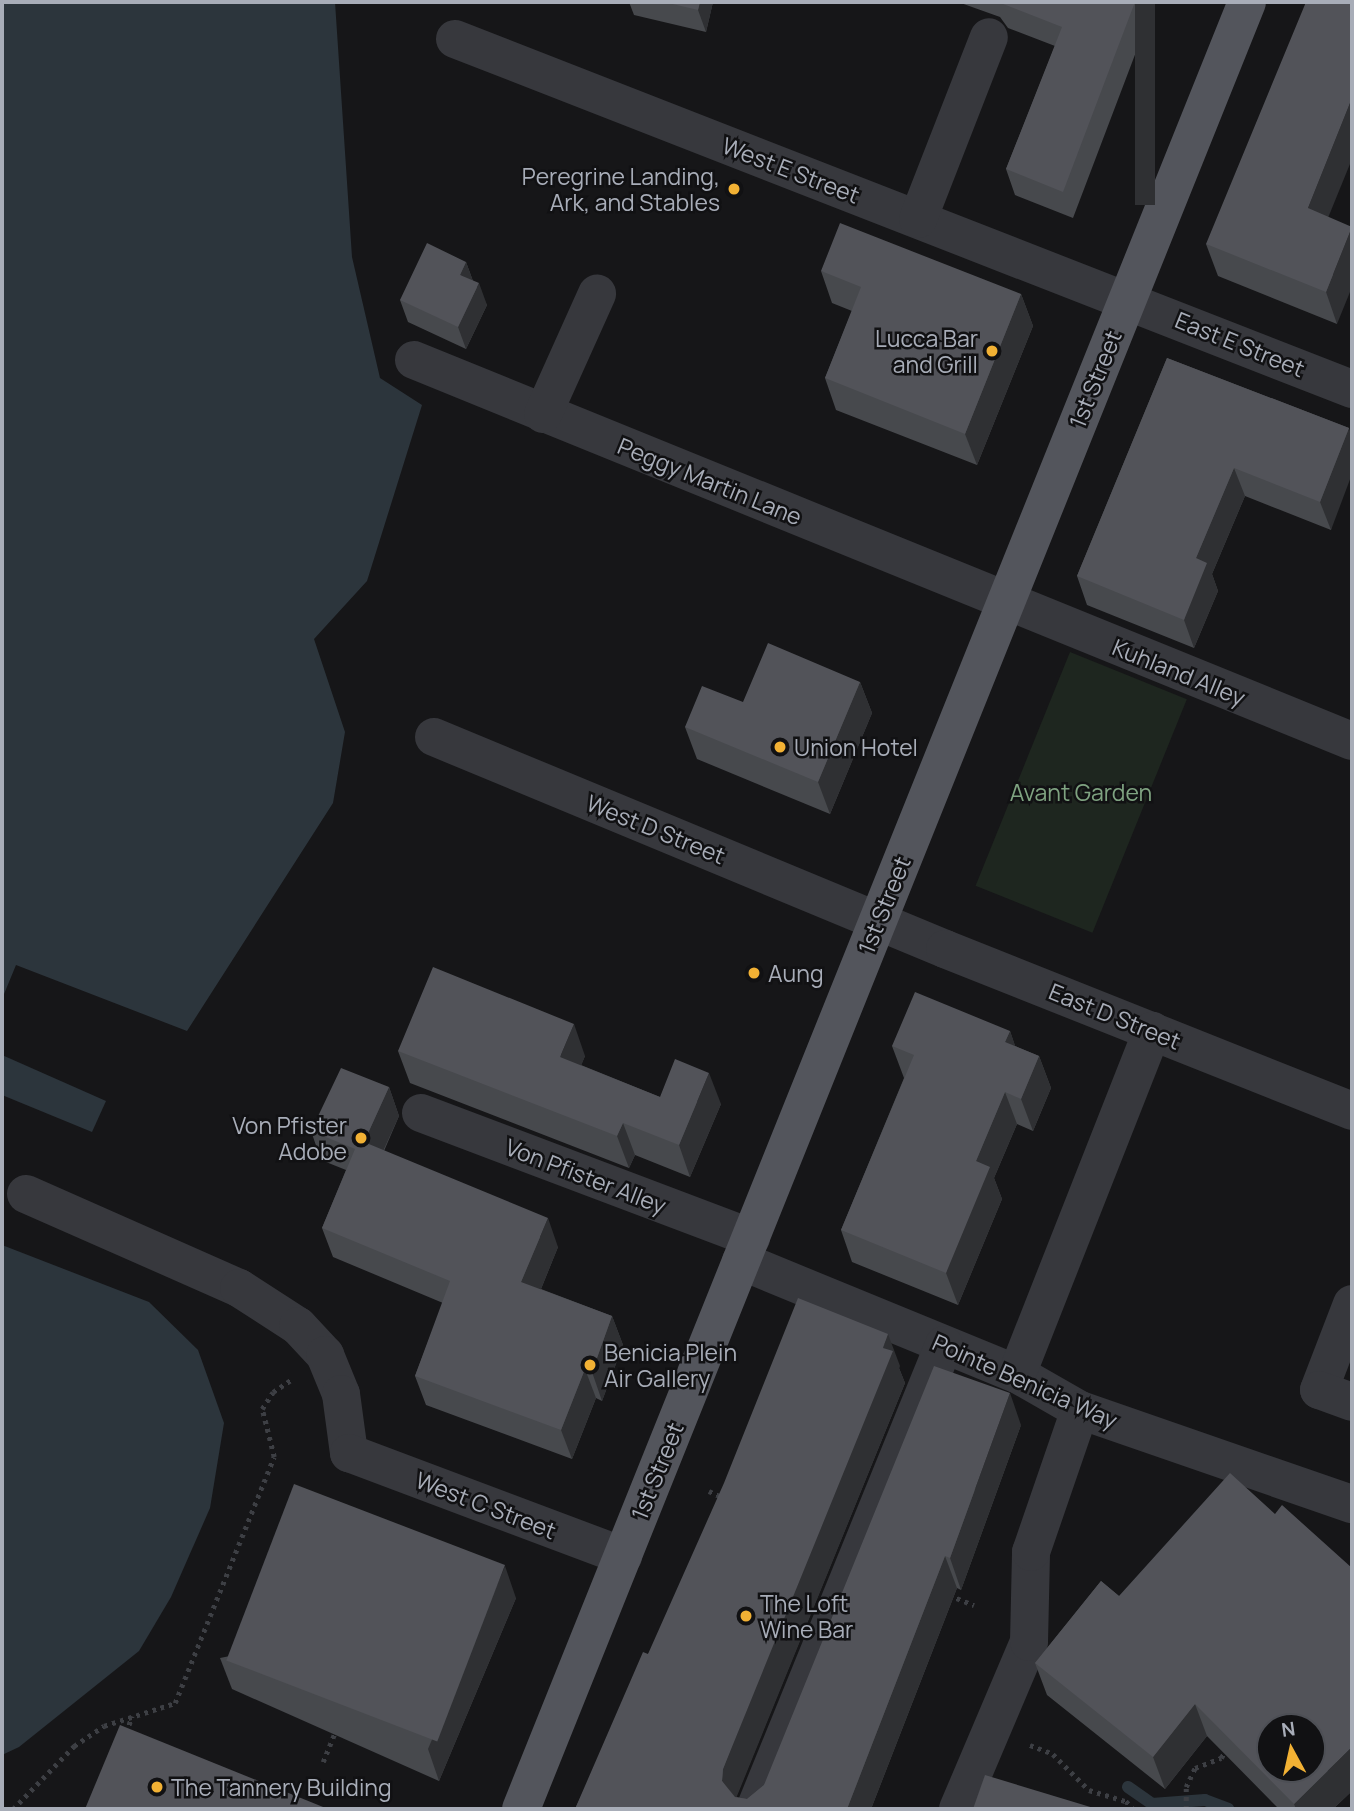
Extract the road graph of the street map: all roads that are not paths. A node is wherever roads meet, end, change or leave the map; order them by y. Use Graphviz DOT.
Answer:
graph roads {
  1 [pos="1247,2"];
  2 [pos="989,37"];
  3 [pos="455,39"];
  4 [pos="918,219"];
  5 [pos="597,294"];
  6 [pos="1127,300"];
  7 [pos="414,360"];
  8 [pos="1352,389"];
  9 [pos="544,414"];
  10 [pos="1006,601"];
  11 [pos="434,737"];
  12 [pos="1352,741"];
  13 [pos="877,921"];
  14 [pos="1152,1031"];
  15 [pos="1352,1111"];
  16 [pos="421,1113"];
  17 [pos="26,1194"];
  18 [pos="746,1250"];
  19 [pos="1352,1304"];
  20 [pos="944,1345"];
  21 [pos="1017,1374"];
  22 [pos="1352,1402"];
  23 [pos="1080,1410"];
  24 [pos="1352,1504"];
  25 [pos="623,1556"];
  26 [pos="521,1809"];
  27 [pos="755,1809"];
  28 [pos="958,1809"];
  1 -- 6 [label="main road, 1st Street"];
  2 -- 4 [label="street"];
  3 -- 4 [label="street, West E Street"];
  4 -- 6 [label="street, West E Street"];
  5 -- 9 [label="street"];
  6 -- 8 [label="street, East E Street"];
  6 -- 10 [label="main road, 1st Street"];
  7 -- 9 [label="street, Peggy Martin Lane"];
  9 -- 10 [label="street, Peggy Martin Lane"];
  10 -- 12 [label="street, Kuhland Alley"];
  10 -- 13 [label="main road, 1st Street"];
  11 -- 13 [label="street, West D Street"];
  13 -- 14 [label="street, East D Street"];
  13 -- 18 [label="main road, 1st Street"];
  14 -- 15 [label="street, East D Street"];
  14 -- 21 [label="street"];
  16 -- 18 [label="street, Von Pfister Alley"];
  17 -- 25 [label="street, West C Street"];
  18 -- 20 [label="street, Pointe Benicia Way"];
  18 -- 25 [label="main road, 1st Street"];
  19 -- 22 [label="street"];
  20 -- 21 [label="street, Pointe Benicia Way"];
  20 -- 27 [label="street"];
  21 -- 23 [label="street, Pointe Benicia Way"];
  23 -- 24 [label="street, Pointe Benicia Way"];
  23 -- 28 [label="street"];
  25 -- 26 [label="main road, 1st Street"];
}
